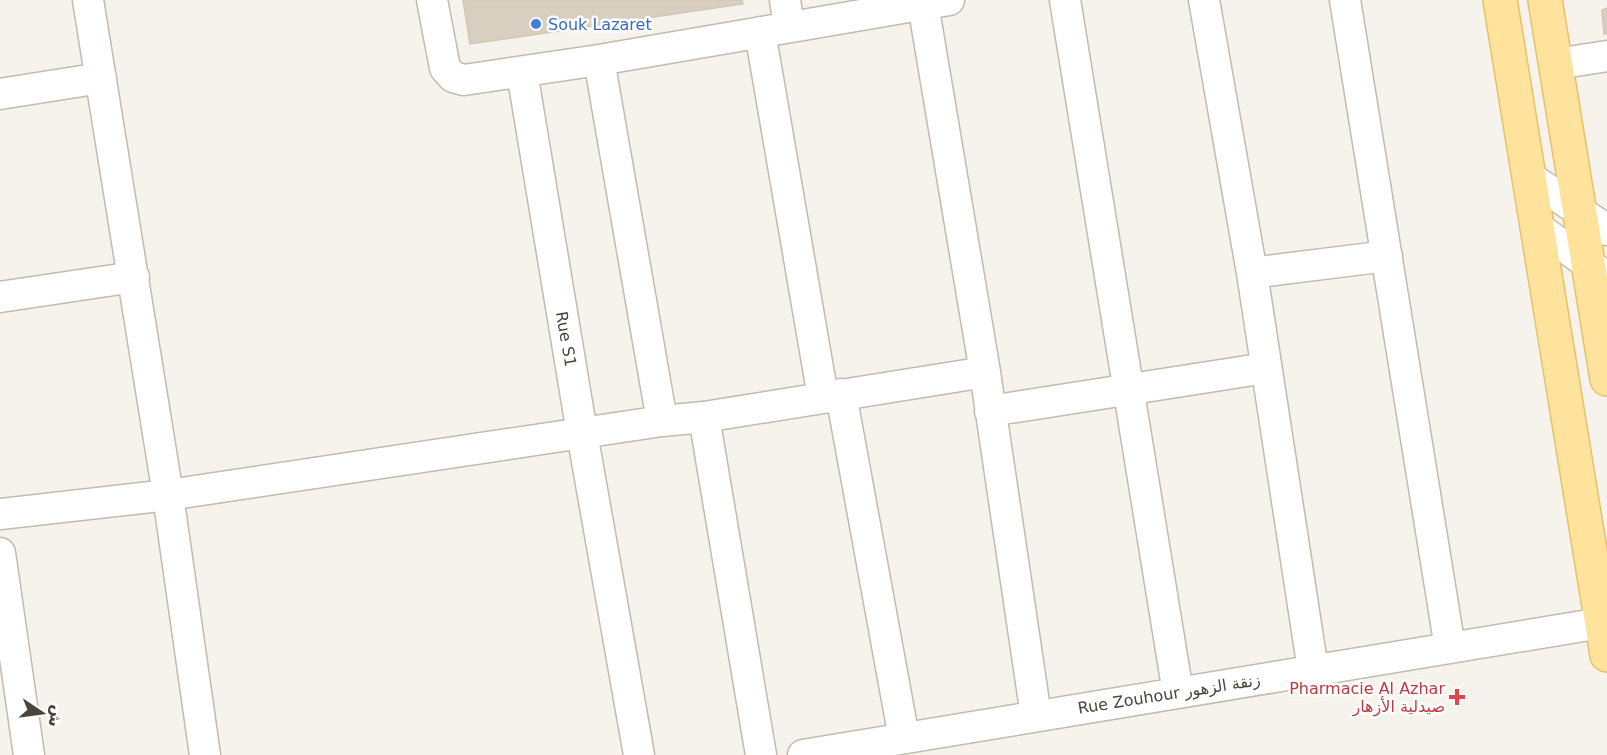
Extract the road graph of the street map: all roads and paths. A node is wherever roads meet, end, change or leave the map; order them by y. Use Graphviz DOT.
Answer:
graph roads {
  1 [pos="88,0"];
  2 [pos="432,0"];
  3 [pos="1065,0"];
  4 [pos="1204,0"];
  5 [pos="1345,0"];
  6 [pos="1500,0"];
  7 [pos="1545,0"];
  8 [pos="936,2"];
  9 [pos="787,14"];
  10 [pos="760,32"];
  11 [pos="1607,56"];
  12 [pos="598,60"];
  13 [pos="1556,64"];
  14 [pos="522,72"];
  15 [pos="101,78"];
  16 [pos="0,94"];
  17 [pos="1528,176"];
  18 [pos="1594,221"];
  19 [pos="1537,227"];
  20 [pos="1388,256"];
  21 [pos="1598,271"];
  22 [pos="1252,273"];
  23 [pos="134,277"];
  24 [pos="0,297"];
  25 [pos="1266,368"];
  26 [pos="985,372"];
  27 [pos="1607,379"];
  28 [pos="1128,389"];
  29 [pos="832,396"];
  30 [pos="990,411"];
  31 [pos="704,417"];
  32 [pos="662,421"];
  33 [pos="582,433"];
  34 [pos="168,495"];
  35 [pos="0,513"];
  36 [pos="0,553"];
  37 [pos="1604,622"];
  38 [pos="1450,648"];
  39 [pos="7,655"];
  40 [pos="1607,655"];
  41 [pos="1313,670"];
  42 [pos="1178,693"];
  43 [pos="1036,716"];
  44 [pos="904,738"];
  45 [pos="29,755"];
  46 [pos="205,755"];
  47 [pos="639,755"];
  48 [pos="761,755"];
  49 [pos="803,755"];
  1 -- 15 [label="street"];
  2 -- 14 [label="street"];
  3 -- 28 [label="street"];
  4 -- 22 [label="street"];
  5 -- 20 [label="street"];
  6 -- 17 [label="main road"];
  7 -- 13 [label="main road"];
  8 -- 9 [label="street"];
  8 -- 26 [label="street"];
  9 -- 10 [label="street"];
  10 -- 12 [label="street"];
  10 -- 29 [label="street"];
  11 -- 13 [label="street"];
  12 -- 14 [label="street"];
  12 -- 32 [label="street"];
  13 -- 18 [label="main road"];
  14 -- 33 [label="street, Rue S1"];
  15 -- 16 [label="street"];
  15 -- 23 [label="street"];
  17 -- 18 [label="street"];
  17 -- 19 [label="main road"];
  18 -- 21 [label="main road"];
  19 -- 21 [label="street"];
  19 -- 37 [label="main road"];
  20 -- 22 [label="street"];
  20 -- 38 [label="street"];
  21 -- 27 [label="main road"];
  22 -- 25 [label="street"];
  23 -- 24 [label="street"];
  23 -- 34 [label="street"];
  25 -- 28 [label="street"];
  25 -- 41 [label="street"];
  26 -- 29 [label="street"];
  26 -- 30 [label="street"];
  28 -- 30 [label="street"];
  28 -- 42 [label="street"];
  29 -- 31 [label="street"];
  29 -- 44 [label="street"];
  30 -- 43 [label="street"];
  31 -- 32 [label="street"];
  31 -- 48 [label="street"];
  32 -- 33 [label="street"];
  33 -- 34 [label="street"];
  33 -- 47 [label="street, Rue S1"];
  34 -- 35 [label="street"];
  34 -- 46 [label="street"];
  36 -- 39 [label="street"];
  37 -- 38 [label="street, Rue Zouhour زنقة الزهور"];
  37 -- 40 [label="main road"];
  38 -- 41 [label="street, Rue Zouhour زنقة الزهور"];
  39 -- 45 [label="street"];
  41 -- 42 [label="street, Rue Zouhour زنقة الزهور"];
  42 -- 43 [label="street, Rue Zouhour زنقة الزهور"];
  43 -- 44 [label="street, Rue Zouhour زنقة الزهور"];
  44 -- 49 [label="street, Rue Zouhour زنقة الزهور"];
}
